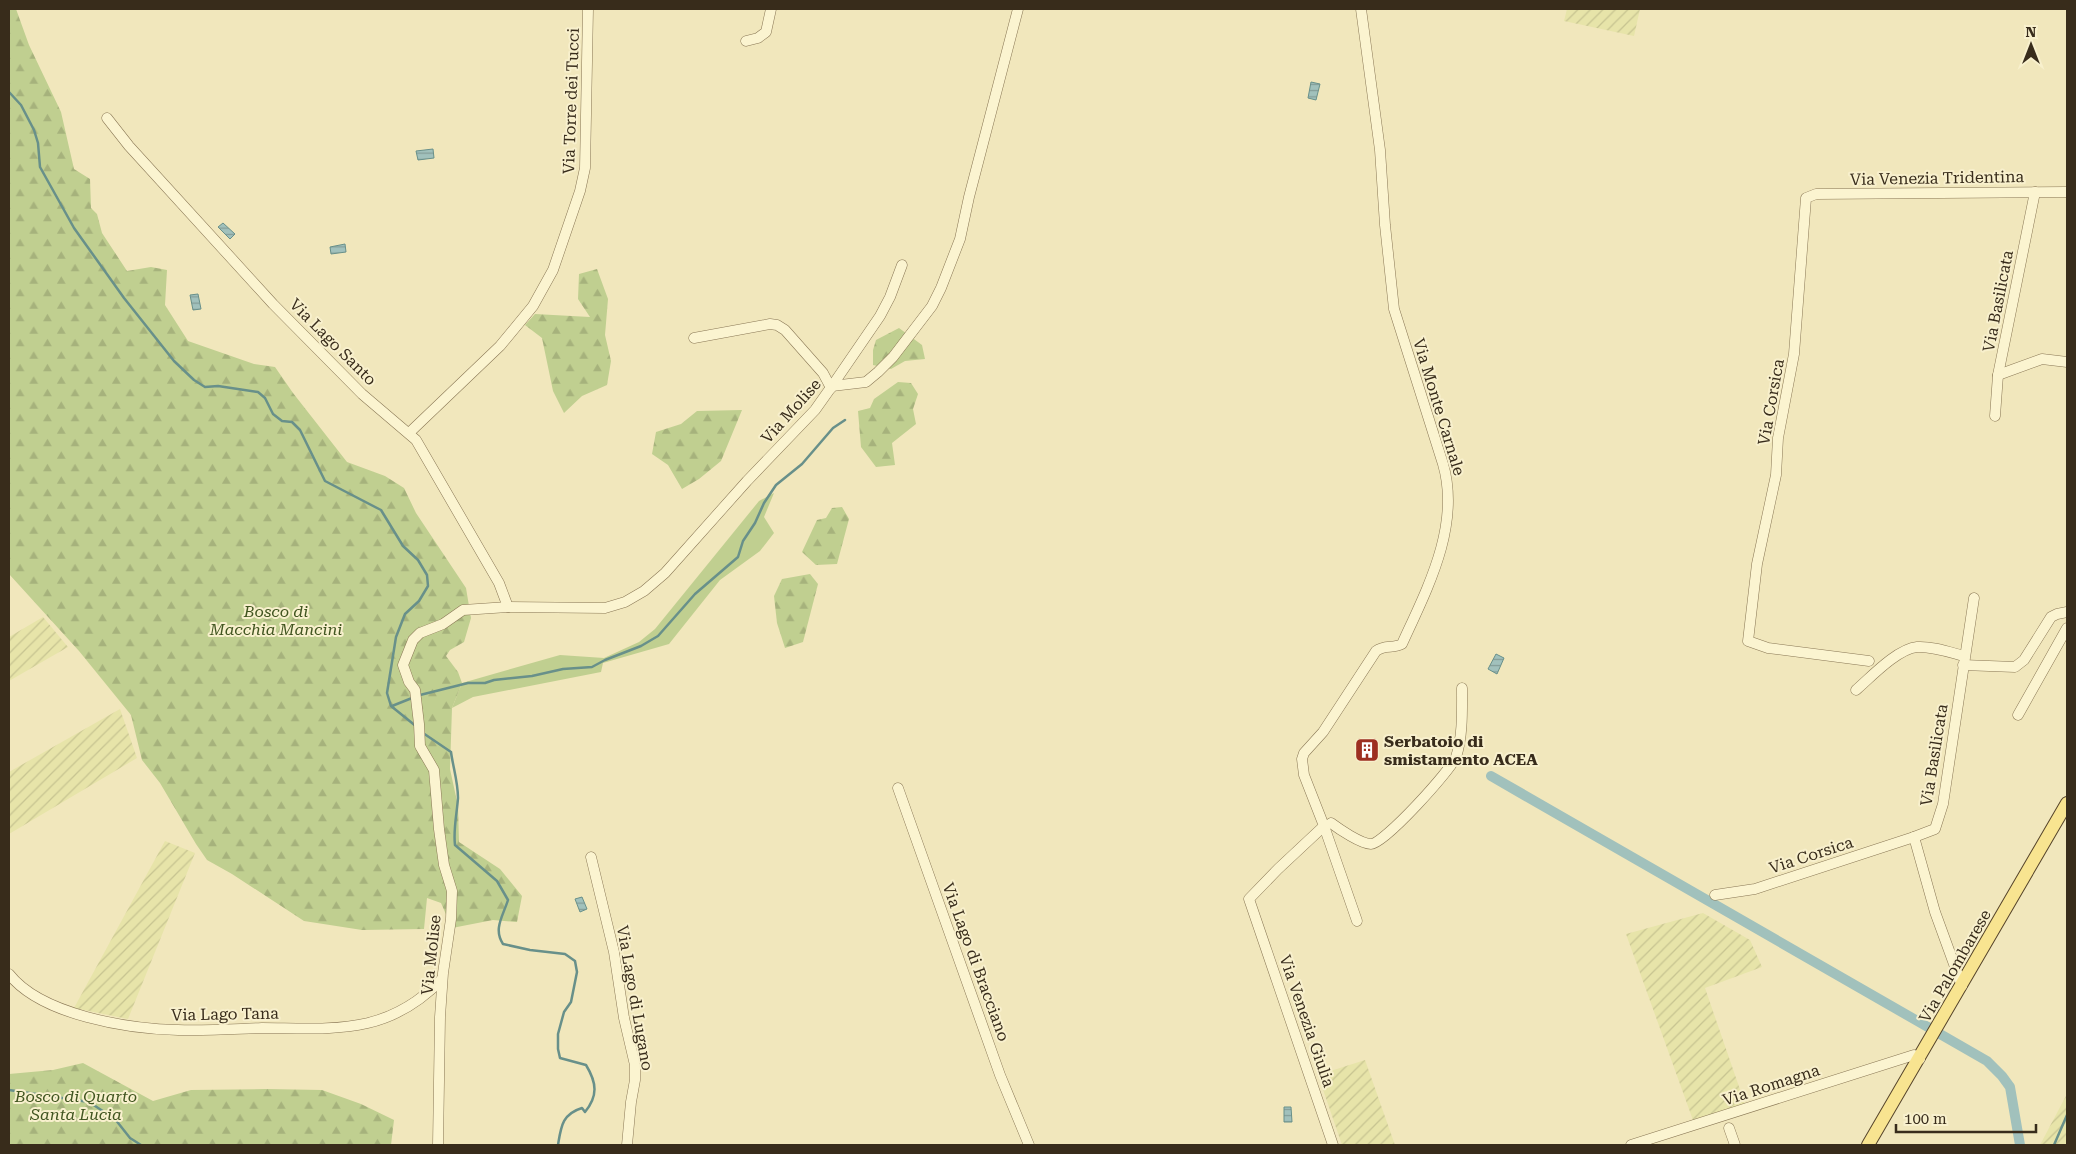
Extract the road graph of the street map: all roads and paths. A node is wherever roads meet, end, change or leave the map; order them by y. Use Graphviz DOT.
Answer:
graph roads {
  1 [pos="588,9"];
  2 [pos="771,9"];
  3 [pos="1018,9"];
  4 [pos="1361,9"];
  5 [pos="746,41"];
  6 [pos="107,118"];
  7 [pos="2035,192"];
  8 [pos="2067,192"];
  9 [pos="1808,197"];
  10 [pos="902,266"];
  11 [pos="694,338"];
  12 [pos="2067,362"];
  13 [pos="1998,375"];
  14 [pos="832,387"];
  15 [pos="1995,416"];
  16 [pos="409,433"];
  17 [pos="1974,598"];
  18 [pos="508,606"];
  19 [pos="2067,612"];
  20 [pos="2067,628"];
  21 [pos="1869,660"];
  22 [pos="1963,660"];
  23 [pos="1462,688"];
  24 [pos="1856,690"];
  25 [pos="2018,714"];
  26 [pos="898,788"];
  27 [pos="2067,802"];
  28 [pos="1328,824"];
  29 [pos="1914,837"];
  30 [pos="591,857"];
  31 [pos="1715,895"];
  32 [pos="1357,921"];
  33 [pos="9,974"];
  34 [pos="442,979"];
  35 [pos="1962,986"];
  36 [pos="1920,1058"];
  37 [pos="1729,1128"];
  38 [pos="438,1145"];
  39 [pos="627,1145"];
  40 [pos="1029,1145"];
  41 [pos="1333,1145"];
  42 [pos="1631,1145"];
  43 [pos="1735,1145"];
  44 [pos="1868,1145"];
  1 -- 16 [label="street, Via Torre dei Tucci"];
  2 -- 5 [label="street"];
  3 -- 14 [label="street, Via Molise"];
  4 -- 28 [label="street, Via Monte Carnale"];
  6 -- 16 [label="street, Via Lago Santo"];
  7 -- 8 [label="street, Via Venezia Tridentina"];
  7 -- 9 [label="street, Via Venezia Tridentina"];
  7 -- 13 [label="street, Via Basilicata"];
  9 -- 21 [label="street, Via Corsica"];
  10 -- 14 [label="street"];
  11 -- 14 [label="street"];
  12 -- 13 [label="street"];
  13 -- 15 [label="street, Via Basilicata"];
  14 -- 18 [label="street, Via Molise"];
  16 -- 18 [label="street, Via Lago Santo"];
  17 -- 22 [label="street, Via Basilicata"];
  18 -- 34 [label="street, Via Molise"];
  19 -- 22 [label="street"];
  20 -- 25 [label="street"];
  22 -- 24 [label="street"];
  22 -- 29 [label="street, Via Basilicata"];
  23 -- 28 [label="street"];
  26 -- 40 [label="street, Via Lago di Bracciano"];
  27 -- 35 [label="main road, Via Palombarese"];
  28 -- 32 [label="street"];
  28 -- 41 [label="street, Via Venezia Giulia"];
  29 -- 31 [label="street, Via Corsica"];
  29 -- 35 [label="street"];
  30 -- 39 [label="street, Via Lago di Lugano"];
  33 -- 34 [label="street, Via Lago Tana"];
  34 -- 38 [label="street, Via Molise"];
  35 -- 36 [label="main road, Via Palombarese"];
  36 -- 42 [label="street, Via Romagna"];
  36 -- 44 [label="main road, Via Palombarese"];
  37 -- 43 [label="street"];
}
